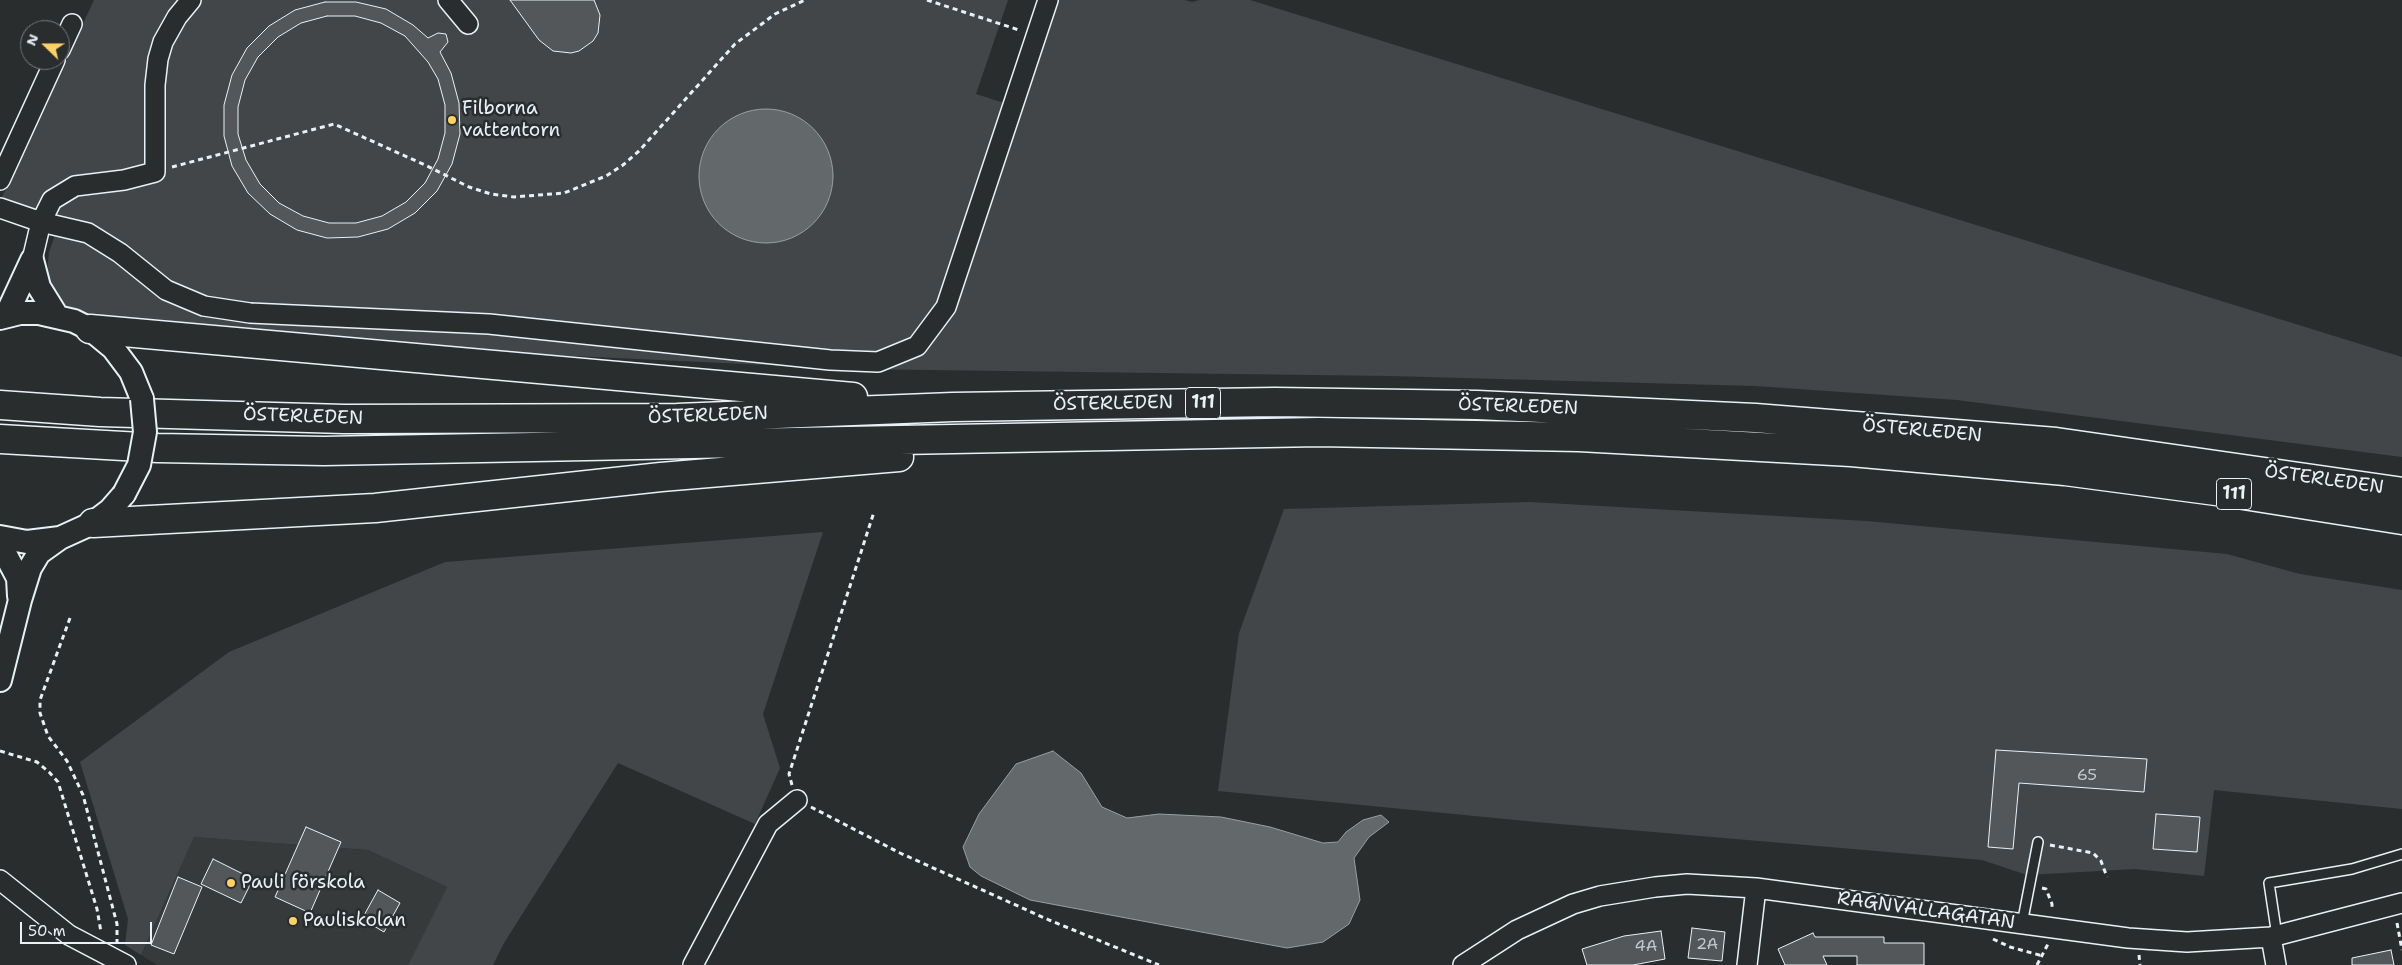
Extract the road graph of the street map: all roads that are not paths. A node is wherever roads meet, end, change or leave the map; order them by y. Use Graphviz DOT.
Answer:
graph roads {
  1 [pos="191,0"];
  2 [pos="448,0"];
  3 [pos="1048,0"];
  4 [pos="72,24"];
  5 [pos="468,24"];
  6 [pos="70,28"];
  7 [pos="50,70"];
  8 [pos="0,180"];
  9 [pos="0,208"];
  10 [pos="41,222"];
  11 [pos="32,260"];
  12 [pos="56,316"];
  13 [pos="3,317"];
  14 [pos="90,329"];
  15 [pos="0,405"];
  16 [pos="954,407"];
  17 [pos="1111,436"];
  18 [pos="0,439"];
  19 [pos="2402,492"];
  20 [pos="2402,520"];
  21 [pos="93,524"];
  22 [pos="0,537"];
  23 [pos="60,538"];
  24 [pos="0,544"];
  25 [pos="20,600"];
  26 [pos="0,680"];
  27 [pos="797,800"];
  28 [pos="2038,842"];
  29 [pos="2402,854"];
  30 [pos="0,880"];
  31 [pos="1756,888"];
  32 [pos="2398,904"];
  33 [pos="2022,924"];
  34 [pos="2274,937"];
  35 [pos="116,960"];
  36 [pos="693,965"];
  37 [pos="1463,965"];
  38 [pos="1747,965"];
  39 [pos="2276,965"];
  1 -- 10 [label="street"];
  2 -- 5 [label="street"];
  3 -- 10 [label="street"];
  4 -- 6 [label="street"];
  7 -- 8 [label="street"];
  9 -- 10 [label="street"];
  10 -- 11 [label="street"];
  11 -- 12 [label="street"];
  11 -- 13 [label="street"];
  12 -- 13 [label="street"];
  12 -- 14 [label="street"];
  14 -- 16 [label="main road"];
  14 -- 21 [label="street, bridge"];
  15 -- 16 [label="main road, ÖSTERLEDEN / 111"];
  16 -- 19 [label="main road, ÖSTERLEDEN / 111"];
  17 -- 18 [label="main road, ÖSTERLEDEN / 111"];
  17 -- 20 [label="main road, ÖSTERLEDEN / 111"];
  17 -- 21 [label="main road"];
  21 -- 23 [label="street"];
  22 -- 23 [label="street"];
  23 -- 25 [label="street"];
  24 -- 25 [label="street"];
  25 -- 26 [label="street"];
  27 -- 36 [label="street"];
  28 -- 33 [label="lane"];
  29 -- 34 [label="lane"];
  30 -- 35 [label="street"];
  31 -- 33 [label="street, RAGNVALLAGATAN"];
  31 -- 37 [label="street, RAGNVALLAGATAN"];
  31 -- 38 [label="street"];
  32 -- 34 [label="street, RAGNVALLAGATAN"];
  33 -- 34 [label="street, RAGNVALLAGATAN"];
  34 -- 39 [label="street"];
}
